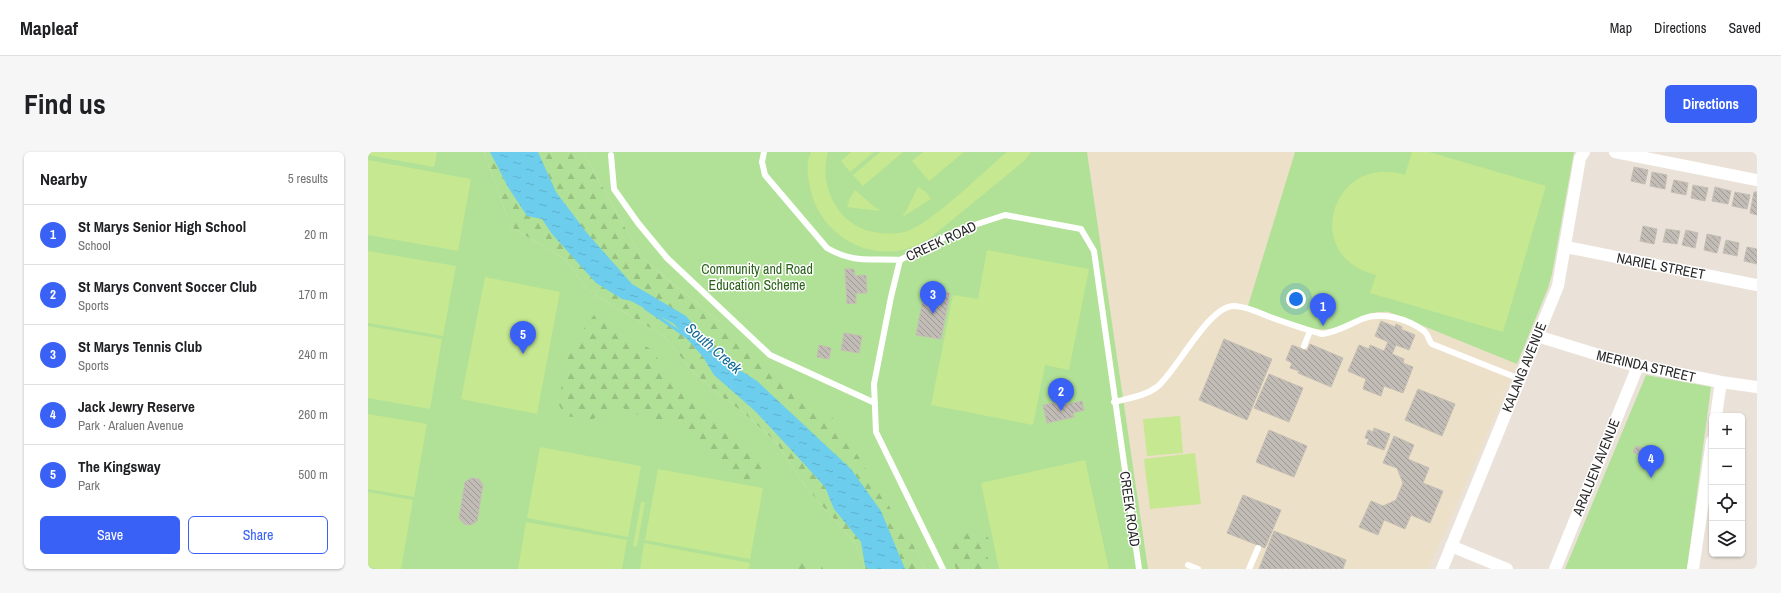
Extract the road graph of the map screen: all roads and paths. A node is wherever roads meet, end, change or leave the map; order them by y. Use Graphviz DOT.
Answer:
graph roads {
  1 [pos="764,152"];
  2 [pos="1615,152"];
  3 [pos="611,155"];
  4 [pos="1582,155"];
  5 [pos="1757,180"];
  6 [pos="1566,247"];
  7 [pos="900,260"];
  8 [pos="1757,285"];
  9 [pos="1310,331"];
  10 [pos="1537,336"];
  11 [pos="1304,346"];
  12 [pos="1638,366"];
  13 [pos="1520,379"];
  14 [pos="1721,382"];
  15 [pos="1757,388"];
  16 [pos="1114,402"];
  17 [pos="875,403"];
  18 [pos="1716,413"];
  19 [pos="1711,449"];
  20 [pos="1451,546"];
  21 [pos="1258,548"];
  22 [pos="1188,565"];
  23 [pos="943,569"];
  24 [pos="1139,569"];
  25 [pos="1198,569"];
  26 [pos="1249,569"];
  27 [pos="1442,569"];
  28 [pos="1508,569"];
  29 [pos="1555,569"];
  30 [pos="1693,569"];
  1 -- 7 [label="lane"];
  2 -- 5 [label="street"];
  3 -- 17 [label="lane"];
  4 -- 6 [label="street, KALANG AVENUE"];
  6 -- 8 [label="street, NARIEL STREET"];
  6 -- 10 [label="street, KALANG AVENUE"];
  7 -- 16 [label="lane, CREEK ROAD"];
  7 -- 17 [label="lane, CREEK ROAD"];
  9 -- 11 [label="lane"];
  9 -- 13 [label="lane"];
  9 -- 16 [label="lane"];
  10 -- 12 [label="street, MERINDA STREET"];
  10 -- 13 [label="street, KALANG AVENUE"];
  12 -- 14 [label="street, MERINDA STREET"];
  12 -- 29 [label="street, ARALUEN AVENUE"];
  13 -- 20 [label="street, KALANG AVENUE"];
  14 -- 15 [label="street, MERINDA STREET"];
  14 -- 18 [label="street"];
  16 -- 24 [label="lane, CREEK ROAD"];
  17 -- 23 [label="lane, CREEK ROAD"];
  19 -- 30 [label="street"];
  20 -- 27 [label="street, KALANG AVENUE"];
  20 -- 28 [label="street"];
  21 -- 26 [label="lane"];
  22 -- 25 [label="lane"];
}
